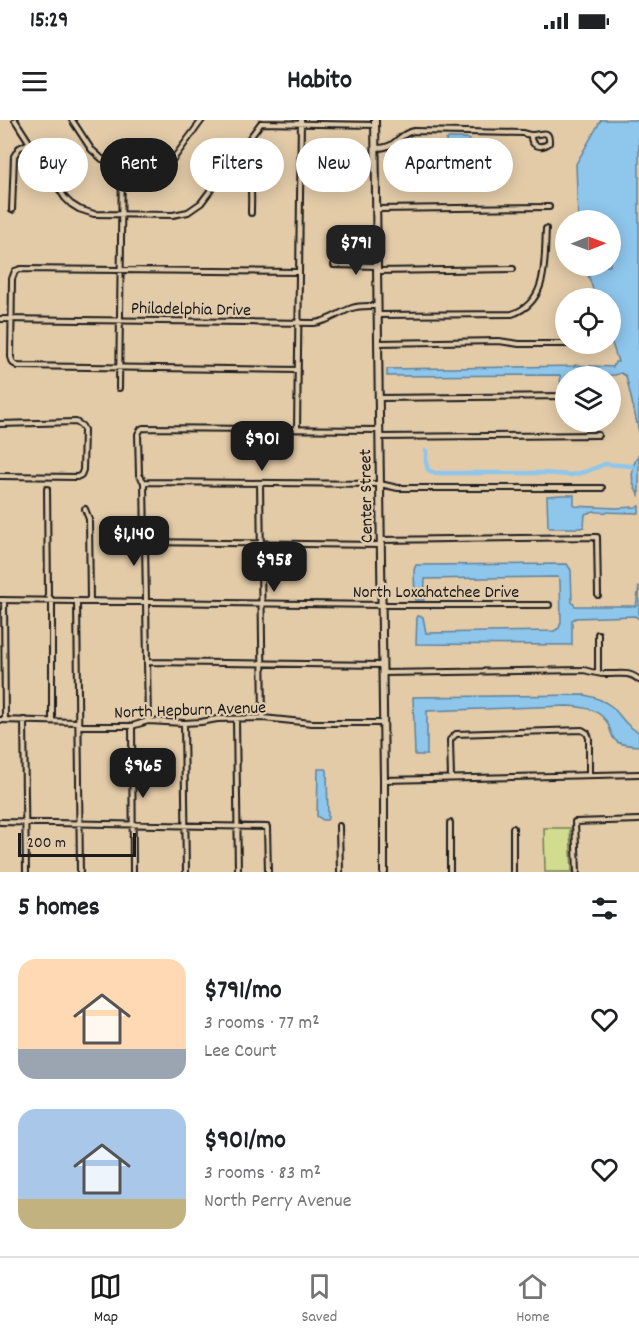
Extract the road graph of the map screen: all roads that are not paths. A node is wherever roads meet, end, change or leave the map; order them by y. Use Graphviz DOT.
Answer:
graph roads {
  1 [pos="15,120"];
  2 [pos="72,120"];
  3 [pos="202,120"];
  4 [pos="260,122"];
  5 [pos="301,122"];
  6 [pos="375,122"];
  7 [pos="531,135"];
  8 [pos="26,138"];
  9 [pos="249,138"];
  10 [pos="376,148"];
  11 [pos="18,150"];
  12 [pos="178,152"];
  13 [pos="100,158"];
  14 [pos="61,192"];
  15 [pos="122,192"];
  16 [pos="210,192"];
  17 [pos="250,192"];
  18 [pos="549,207"];
  19 [pos="377,209"];
  20 [pos="12,210"];
  21 [pos="251,213"];
  22 [pos="122,214"];
  23 [pos="546,229"];
  24 [pos="334,266"];
  25 [pos="377,268"];
  26 [pos="513,269"];
  27 [pos="121,270"];
  28 [pos="299,272"];
  29 [pos="378,306"];
  30 [pos="378,315"];
  31 [pos="0,319"];
  32 [pos="11,319"];
  33 [pos="120,321"];
  34 [pos="298,323"];
  35 [pos="378,343"];
  36 [pos="555,344"];
  37 [pos="120,368"];
  38 [pos="298,370"];
  39 [pos="119,388"];
  40 [pos="555,396"];
  41 [pos="379,398"];
  42 [pos="0,424"];
  43 [pos="297,429"];
  44 [pos="379,434"];
  45 [pos="598,435"];
  46 [pos="0,476"];
  47 [pos="144,482"];
  48 [pos="260,483"];
  49 [pos="380,484"];
  50 [pos="602,488"];
  51 [pos="46,489"];
  52 [pos="85,509"];
  53 [pos="145,542"];
  54 [pos="381,542"];
  55 [pos="261,543"];
  56 [pos="598,595"];
  57 [pos="2,600"];
  58 [pos="51,601"];
  59 [pos="77,601"];
  60 [pos="90,601"];
  61 [pos="146,602"];
  62 [pos="262,604"];
  63 [pos="549,604"];
  64 [pos="382,605"];
  65 [pos="598,634"];
  66 [pos="147,662"];
  67 [pos="263,664"];
  68 [pos="382,665"];
  69 [pos="382,673"];
  70 [pos="598,673"];
  71 [pos="639,680"];
  72 [pos="236,718"];
  73 [pos="263,718"];
  74 [pos="2,720"];
  75 [pos="24,720"];
  76 [pos="52,721"];
  77 [pos="148,721"];
  78 [pos="78,722"];
  79 [pos="184,723"];
  80 [pos="383,723"];
  81 [pos="132,726"];
  82 [pos="639,774"];
  83 [pos="590,775"];
  84 [pos="451,778"];
  85 [pos="384,780"];
  86 [pos="639,820"];
  87 [pos="0,822"];
  88 [pos="26,823"];
  89 [pos="450,823"];
  90 [pos="80,824"];
  91 [pos="133,825"];
  92 [pos="185,825"];
  93 [pos="237,826"];
  94 [pos="339,826"];
  95 [pos="513,828"];
  96 [pos="26,872"];
  97 [pos="80,872"];
  98 [pos="133,872"];
  99 [pos="186,872"];
  100 [pos="238,872"];
  101 [pos="268,872"];
  102 [pos="340,872"];
  103 [pos="384,872"];
  104 [pos="450,872"];
  105 [pos="513,872"];
  106 [pos="577,872"];
  1 -- 8 [label="street"];
  2 -- 13 [label="street"];
  3 -- 12 [label="street"];
  4 -- 5 [label="street"];
  4 -- 9 [label="street"];
  5 -- 6 [label="street"];
  5 -- 28 [label="street"];
  6 -- 10 [label="street, Center Street"];
  7 -- 7 [label="street"];
  7 -- 10 [label="street"];
  10 -- 19 [label="street, Center Street"];
  11 -- 20 [label="street"];
  14 -- 22 [label="street"];
  15 -- 22 [label="street"];
  16 -- 22 [label="street"];
  17 -- 21 [label="street"];
  18 -- 19 [label="street"];
  19 -- 25 [label="street, Center Street"];
  22 -- 27 [label="street"];
  23 -- 30 [label="street"];
  24 -- 25 [label="street"];
  25 -- 26 [label="street"];
  25 -- 29 [label="street, Center Street"];
  27 -- 28 [label="street"];
  27 -- 32 [label="street"];
  27 -- 33 [label="street"];
  28 -- 34 [label="street"];
  29 -- 30 [label="street, Center Street"];
  29 -- 34 [label="street, Philadelphia Drive"];
  30 -- 35 [label="street, Center Street"];
  31 -- 32 [label="street, Philadelphia Drive"];
  32 -- 33 [label="street, Philadelphia Drive"];
  32 -- 37 [label="street"];
  33 -- 34 [label="street, Philadelphia Drive"];
  33 -- 37 [label="street"];
  34 -- 38 [label="street"];
  35 -- 36 [label="street"];
  35 -- 41 [label="street, Center Street"];
  37 -- 38 [label="street"];
  37 -- 39 [label="street"];
  38 -- 43 [label="street"];
  40 -- 41 [label="street"];
  41 -- 44 [label="street, Center Street"];
  42 -- 46 [label="street"];
  43 -- 44 [label="street"];
  43 -- 47 [label="street"];
  44 -- 45 [label="street"];
  44 -- 49 [label="street, Center Street"];
  47 -- 48 [label="street"];
  47 -- 53 [label="street"];
  48 -- 49 [label="street"];
  48 -- 55 [label="street"];
  49 -- 50 [label="street"];
  49 -- 54 [label="street, Center Street"];
  51 -- 58 [label="street"];
  52 -- 60 [label="street"];
  53 -- 55 [label="street"];
  53 -- 61 [label="street"];
  54 -- 55 [label="street"];
  54 -- 56 [label="street"];
  54 -- 64 [label="street, Center Street"];
  55 -- 62 [label="street"];
  57 -- 58 [label="street, North Loxahatchee Drive"];
  57 -- 74 [label="street"];
  58 -- 59 [label="street, North Loxahatchee Drive"];
  58 -- 76 [label="street"];
  59 -- 60 [label="street, North Loxahatchee Drive"];
  59 -- 78 [label="street"];
  60 -- 61 [label="street, North Loxahatchee Drive"];
  61 -- 62 [label="street, North Loxahatchee Drive"];
  61 -- 66 [label="street"];
  62 -- 64 [label="street, North Loxahatchee Drive"];
  62 -- 67 [label="street"];
  63 -- 64 [label="street, North Loxahatchee Drive"];
  64 -- 68 [label="street, Center Street"];
  65 -- 70 [label="street"];
  66 -- 67 [label="street"];
  66 -- 77 [label="street"];
  67 -- 68 [label="street"];
  67 -- 73 [label="street"];
  68 -- 69 [label="street, Center Street"];
  69 -- 70 [label="street"];
  69 -- 80 [label="street, Center Street"];
  70 -- 71 [label="street"];
  72 -- 73 [label="street, North Hepburn Avenue"];
  72 -- 79 [label="street, North Hepburn Avenue"];
  72 -- 93 [label="street"];
  73 -- 80 [label="street, North Hepburn Avenue"];
  74 -- 75 [label="street, North Hepburn Avenue"];
  75 -- 76 [label="street, North Hepburn Avenue"];
  75 -- 88 [label="street"];
  76 -- 78 [label="street, North Hepburn Avenue"];
  77 -- 79 [label="street, North Hepburn Avenue"];
  77 -- 81 [label="street, North Hepburn Avenue"];
  78 -- 81 [label="street, North Hepburn Avenue"];
  78 -- 90 [label="street"];
  79 -- 92 [label="street"];
  80 -- 85 [label="street, Center Street"];
  81 -- 91 [label="street"];
  82 -- 83 [label="street"];
  83 -- 84 [label="street"];
  83 -- 84 [label="street"];
  84 -- 85 [label="street"];
  85 -- 103 [label="street, Center Street"];
  86 -- 106 [label="street"];
  87 -- 88 [label="street"];
  88 -- 90 [label="street"];
  88 -- 96 [label="street"];
  89 -- 104 [label="street"];
  90 -- 91 [label="street"];
  90 -- 97 [label="street"];
  91 -- 92 [label="street"];
  91 -- 98 [label="street"];
  92 -- 93 [label="street"];
  92 -- 99 [label="street"];
  93 -- 100 [label="street"];
  93 -- 101 [label="street"];
  94 -- 102 [label="street"];
  95 -- 105 [label="street"];
}
